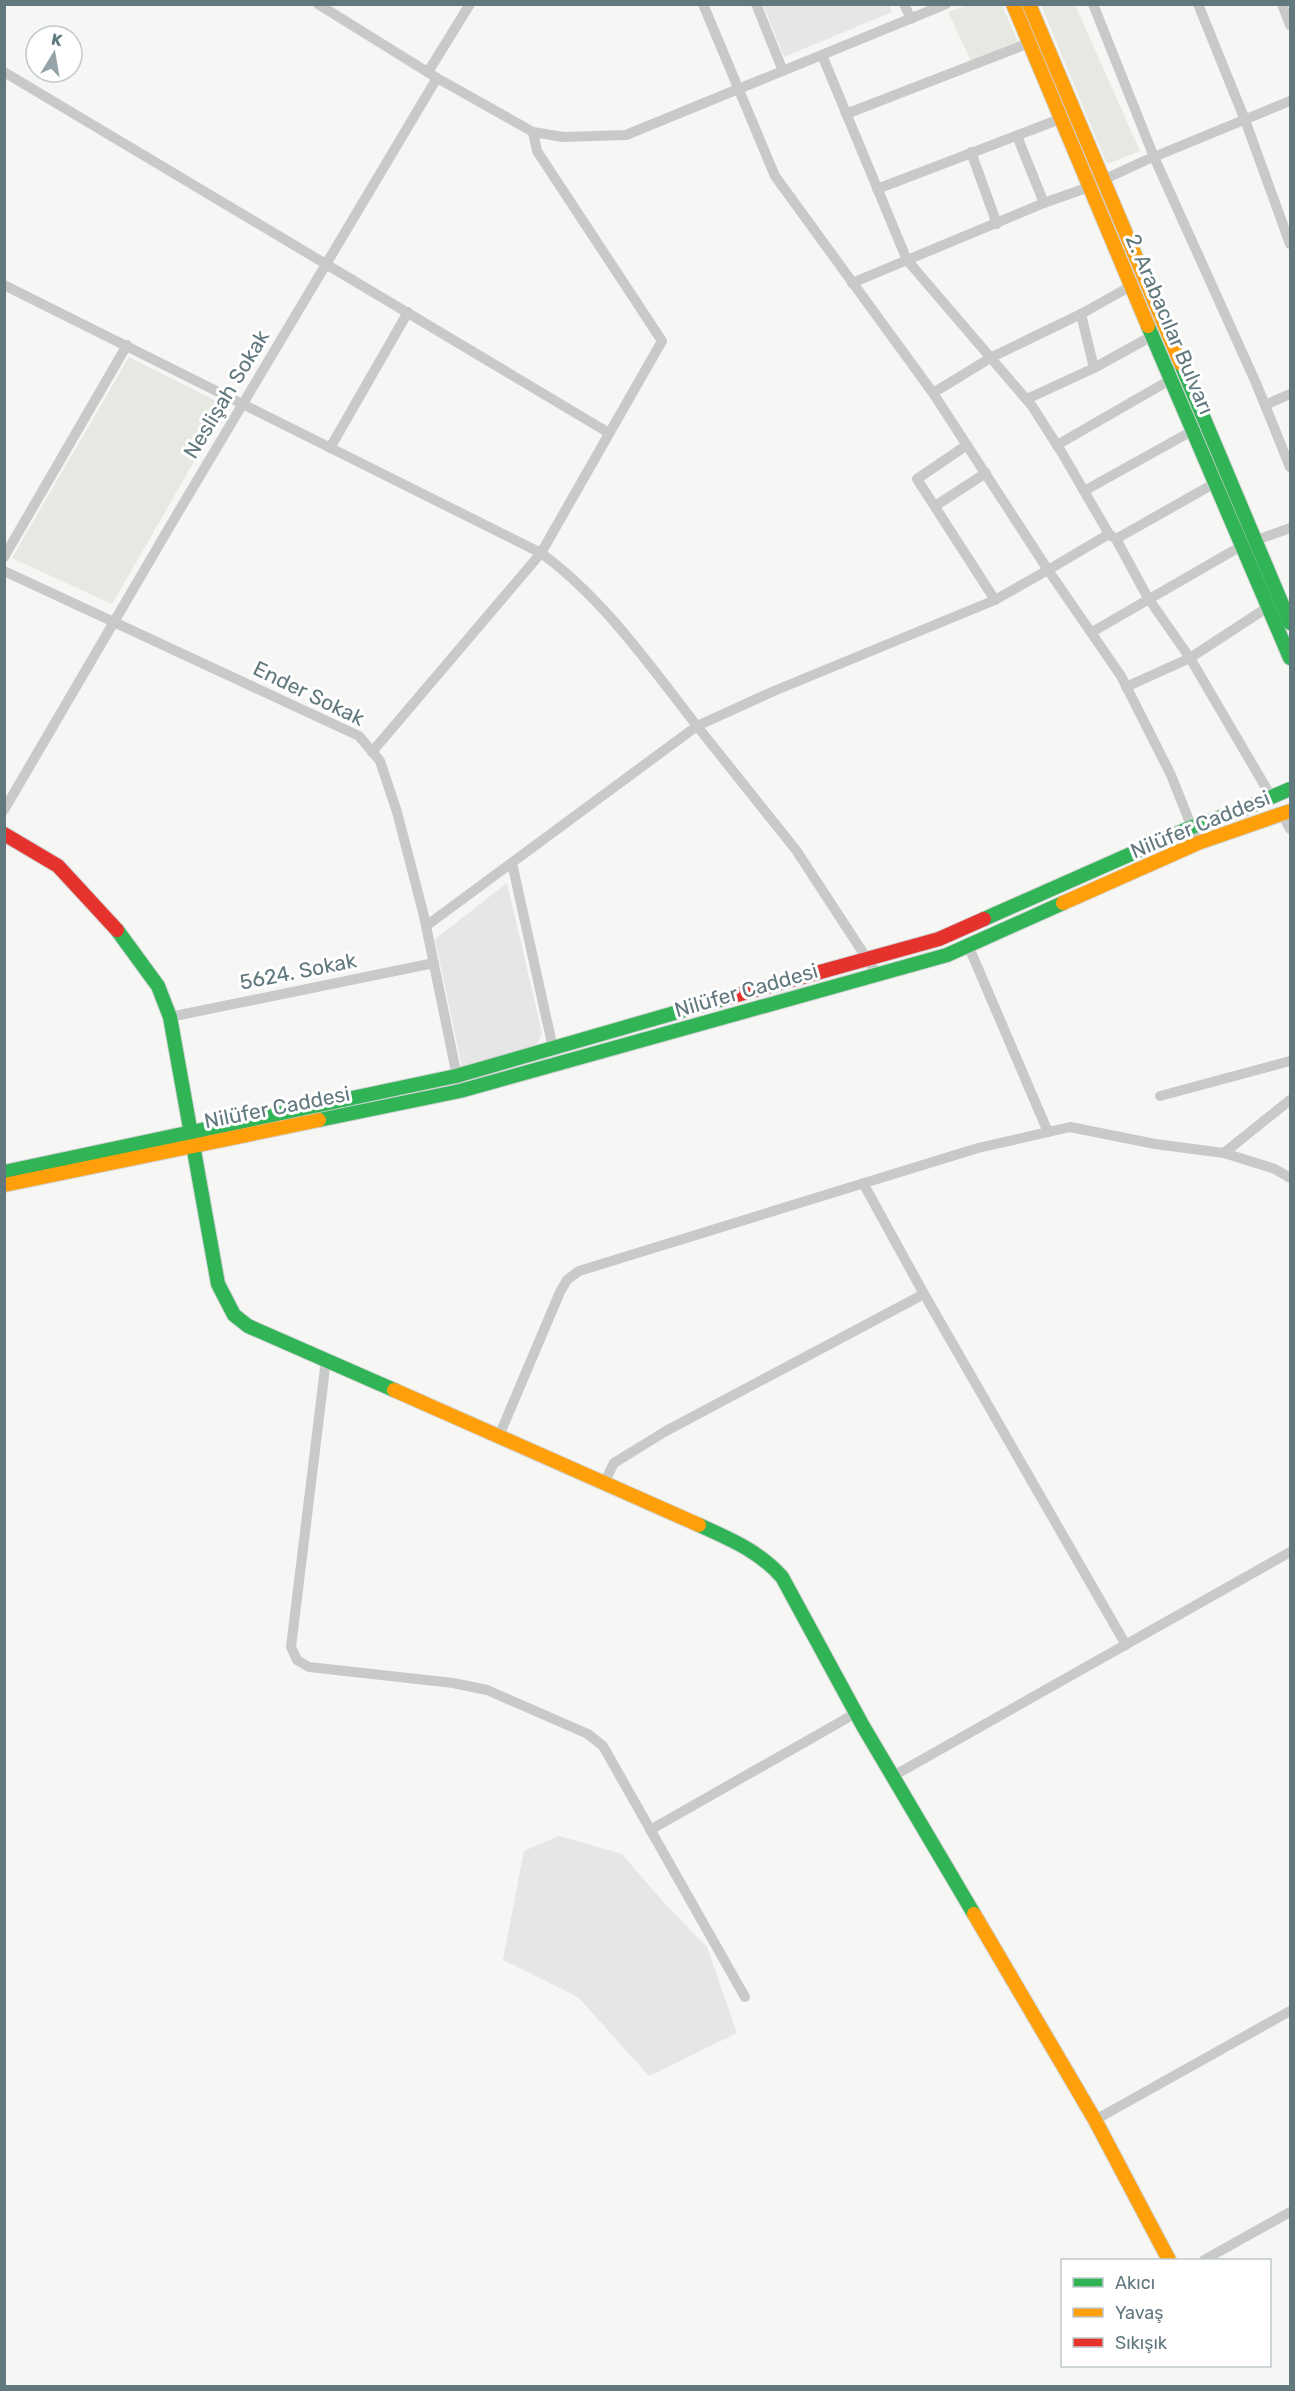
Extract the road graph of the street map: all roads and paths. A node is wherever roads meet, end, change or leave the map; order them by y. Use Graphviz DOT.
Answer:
graph roads {
  1 [pos="318,4"];
  2 [pos="470,4"];
  3 [pos="703,4"];
  4 [pos="756,4"];
  5 [pos="904,4"];
  6 [pos="946,4"];
  7 [pos="1013,4"];
  8 [pos="1029,4"];
  9 [pos="1093,4"];
  10 [pos="1198,4"];
  11 [pos="1282,4"];
  12 [pos="910,20"];
  13 [pos="1290,25"];
  14 [pos="1029,43"];
  15 [pos="822,56"];
  16 [pos="783,71"];
  17 [pos="4,72"];
  18 [pos="433,75"];
  19 [pos="738,89"];
  20 [pos="1290,101"];
  21 [pos="846,114"];
  22 [pos="1060,119"];
  23 [pos="1245,120"];
  24 [pos="533,132"];
  25 [pos="1017,136"];
  26 [pos="971,152"];
  27 [pos="1154,157"];
  28 [pos="1103,180"];
  29 [pos="1089,187"];
  30 [pos="877,189"];
  31 [pos="1044,203"];
  32 [pos="997,224"];
  33 [pos="1290,243"];
  34 [pos="906,260"];
  35 [pos="327,263"];
  36 [pos="852,283"];
  37 [pos="4,285"];
  38 [pos="1131,286"];
  39 [pos="408,312"];
  40 [pos="1081,314"];
  41 [pos="1152,336"];
  42 [pos="127,345"];
  43 [pos="992,357"];
  44 [pos="1094,368"];
  45 [pos="1170,380"];
  46 [pos="933,393"];
  47 [pos="1290,394"];
  48 [pos="1027,399"];
  49 [pos="243,404"];
  50 [pos="1265,405"];
  51 [pos="1192,431"];
  52 [pos="609,433"];
  53 [pos="967,445"];
  54 [pos="1057,445"];
  55 [pos="330,447"];
  56 [pos="1290,467"];
  57 [pos="986,473"];
  58 [pos="1215,483"];
  59 [pos="1084,491"];
  60 [pos="935,506"];
  61 [pos="1290,528"];
  62 [pos="1112,537"];
  63 [pos="1249,543"];
  64 [pos="541,553"];
  65 [pos="4,557"];
  66 [pos="1048,570"];
  67 [pos="4,571"];
  68 [pos="1148,598"];
  69 [pos="995,600"];
  70 [pos="1269,606"];
  71 [pos="114,621"];
  72 [pos="1290,623"];
  73 [pos="1092,632"];
  74 [pos="1190,658"];
  75 [pos="1290,658"];
  76 [pos="1126,687"];
  77 [pos="697,726"];
  78 [pos="372,752"];
  79 [pos="1290,789"];
  80 [pos="1272,798"];
  81 [pos="4,810"];
  82 [pos="1286,812"];
  83 [pos="1192,827"];
  84 [pos="1290,829"];
  85 [pos="4,834"];
  86 [pos="1198,843"];
  87 [pos="512,863"];
  88 [pos="426,926"];
  89 [pos="968,945"];
  90 [pos="866,958"];
  91 [pos="434,963"];
  92 [pos="877,974"];
  93 [pos="170,1017"];
  94 [pos="553,1048"];
  95 [pos="1290,1061"];
  96 [pos="456,1076"];
  97 [pos="460,1091"];
  98 [pos="1160,1096"];
  99 [pos="1290,1100"];
  100 [pos="1048,1132"];
  101 [pos="192,1139"];
  102 [pos="1224,1153"];
  103 [pos="4,1172"];
  104 [pos="1290,1178"];
  105 [pos="863,1183"];
  106 [pos="4,1185"];
  107 [pos="924,1294"];
  108 [pos="326,1360"];
  109 [pos="499,1436"];
  110 [pos="605,1481"];
  111 [pos="1290,1552"];
  112 [pos="1126,1645"];
  113 [pos="856,1713"];
  114 [pos="893,1776"];
  115 [pos="650,1830"];
  116 [pos="745,1997"];
  117 [pos="1290,2011"];
  118 [pos="1095,2120"];
  119 [pos="1290,2212"];
  120 [pos="1167,2259"];
  121 [pos="1206,2259"];
  1 -- 18 [label="street"];
  2 -- 18 [label="street, Neslişah Sokak"];
  3 -- 19 [label="street"];
  4 -- 16 [label="street"];
  5 -- 12 [label="street"];
  6 -- 12 [label="street"];
  7 -- 14 [label="street, 2. Arabacılar Bulvarı"];
  8 -- 28 [label="street"];
  9 -- 27 [label="street"];
  10 -- 23 [label="street"];
  11 -- 13 [label="street"];
  12 -- 15 [label="street"];
  14 -- 21 [label="street"];
  14 -- 22 [label="street, 2. Arabacılar Bulvarı"];
  15 -- 16 [label="street"];
  15 -- 21 [label="street"];
  16 -- 19 [label="street"];
  17 -- 35 [label="street"];
  18 -- 24 [label="street"];
  18 -- 35 [label="street, Neslişah Sokak"];
  19 -- 24 [label="street"];
  19 -- 36 [label="street"];
  20 -- 23 [label="street"];
  21 -- 30 [label="street"];
  22 -- 25 [label="street"];
  22 -- 29 [label="street, 2. Arabacılar Bulvarı"];
  23 -- 27 [label="street"];
  23 -- 33 [label="street"];
  24 -- 52 [label="street"];
  25 -- 26 [label="street"];
  25 -- 31 [label="street"];
  26 -- 30 [label="street"];
  26 -- 32 [label="street"];
  27 -- 28 [label="street"];
  27 -- 50 [label="street"];
  28 -- 63 [label="street"];
  29 -- 31 [label="street"];
  29 -- 38 [label="street, 2. Arabacılar Bulvarı"];
  30 -- 34 [label="street"];
  31 -- 32 [label="street"];
  32 -- 34 [label="street"];
  34 -- 36 [label="street"];
  34 -- 43 [label="street"];
  35 -- 39 [label="street"];
  35 -- 49 [label="street, Neslişah Sokak"];
  36 -- 46 [label="street"];
  37 -- 42 [label="street"];
  38 -- 40 [label="street"];
  38 -- 41 [label="street, 2. Arabacılar Bulvarı"];
  39 -- 52 [label="street"];
  39 -- 55 [label="street"];
  40 -- 43 [label="street"];
  40 -- 44 [label="street"];
  41 -- 44 [label="street"];
  41 -- 45 [label="street, 2. Arabacılar Bulvarı"];
  42 -- 49 [label="street"];
  42 -- 65 [label="street"];
  43 -- 46 [label="street"];
  43 -- 48 [label="street"];
  44 -- 48 [label="street"];
  45 -- 51 [label="street, 2. Arabacılar Bulvarı"];
  45 -- 54 [label="street"];
  46 -- 53 [label="street"];
  47 -- 50 [label="street"];
  48 -- 54 [label="street"];
  49 -- 55 [label="street"];
  49 -- 71 [label="street, Neslişah Sokak"];
  50 -- 56 [label="street"];
  51 -- 58 [label="street, 2. Arabacılar Bulvarı"];
  51 -- 59 [label="street"];
  52 -- 64 [label="street"];
  53 -- 57 [label="street"];
  53 -- 60 [label="street"];
  54 -- 59 [label="street"];
  55 -- 64 [label="street"];
  57 -- 60 [label="street"];
  57 -- 66 [label="street"];
  58 -- 62 [label="street"];
  58 -- 63 [label="street, 2. Arabacılar Bulvarı"];
  59 -- 62 [label="street"];
  60 -- 69 [label="street"];
  61 -- 63 [label="street"];
  62 -- 66 [label="street"];
  62 -- 68 [label="street"];
  63 -- 68 [label="street"];
  63 -- 70 [label="street, 2. Arabacılar Bulvarı"];
  63 -- 72 [label="street"];
  64 -- 77 [label="street"];
  64 -- 78 [label="street"];
  66 -- 69 [label="street"];
  66 -- 73 [label="street"];
  67 -- 71 [label="street, Ender Sokak"];
  68 -- 73 [label="street"];
  68 -- 74 [label="street"];
  69 -- 77 [label="street"];
  70 -- 74 [label="street"];
  70 -- 75 [label="street, 2. Arabacılar Bulvarı"];
  71 -- 78 [label="street, Ender Sokak"];
  71 -- 81 [label="street, Neslişah Sokak"];
  73 -- 76 [label="street"];
  74 -- 76 [label="street"];
  74 -- 80 [label="street"];
  76 -- 83 [label="street"];
  77 -- 87 [label="street"];
  77 -- 90 [label="street"];
  78 -- 88 [label="street, Ender Sokak"];
  79 -- 80 [label="street"];
  80 -- 83 [label="street"];
  82 -- 84 [label="street"];
  82 -- 86 [label="street, Nilüfer Caddesi"];
  83 -- 86 [label="street"];
  83 -- 90 [label="street"];
  85 -- 93 [label="street, Nilüfer Caddesi"];
  86 -- 89 [label="street, Nilüfer Caddesi"];
  87 -- 88 [label="street"];
  87 -- 94 [label="street"];
  88 -- 91 [label="street, Ender Sokak"];
  89 -- 92 [label="street, Nilüfer Caddesi"];
  89 -- 100 [label="street"];
  90 -- 92 [label="street"];
  90 -- 94 [label="street"];
  91 -- 93 [label="street, 5624. Sokak"];
  91 -- 96 [label="street, Ender Sokak"];
  92 -- 97 [label="street, Nilüfer Caddesi"];
  93 -- 101 [label="street, Nilüfer Caddesi"];
  94 -- 96 [label="street"];
  95 -- 98 [label="street"];
  96 -- 97 [label="street, Ender Sokak"];
  96 -- 101 [label="street"];
  97 -- 101 [label="street, Nilüfer Caddesi"];
  99 -- 102 [label="street"];
  100 -- 102 [label="street"];
  100 -- 105 [label="street"];
  101 -- 103 [label="street"];
  101 -- 106 [label="street, Nilüfer Caddesi"];
  101 -- 108 [label="street"];
  102 -- 104 [label="street"];
  105 -- 107 [label="street"];
  105 -- 109 [label="street"];
  107 -- 110 [label="street"];
  107 -- 112 [label="street"];
  108 -- 109 [label="street"];
  108 -- 115 [label="street"];
  109 -- 110 [label="street"];
  110 -- 113 [label="street"];
  111 -- 112 [label="street"];
  112 -- 114 [label="street"];
  113 -- 114 [label="street"];
  113 -- 115 [label="street"];
  114 -- 118 [label="street"];
  115 -- 116 [label="street"];
  117 -- 118 [label="street"];
  118 -- 120 [label="street"];
  119 -- 121 [label="street"];
}
